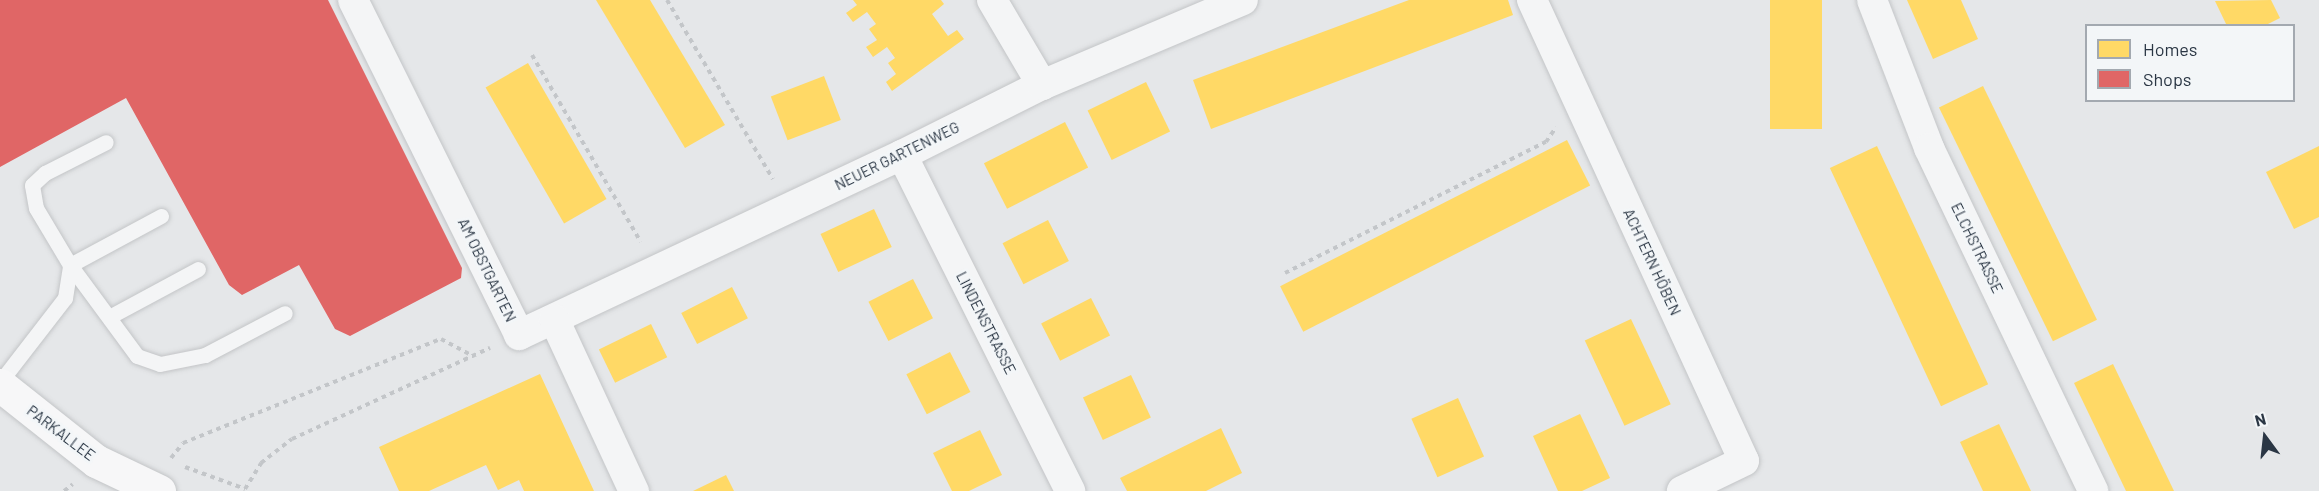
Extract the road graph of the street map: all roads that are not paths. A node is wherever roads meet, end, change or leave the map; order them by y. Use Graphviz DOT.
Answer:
graph roads {
  1 [pos="353,0"];
  2 [pos="992,0"];
  3 [pos="1243,0"];
  4 [pos="1532,0"];
  5 [pos="1872,0"];
  6 [pos="1042,85"];
  7 [pos="106,142"];
  8 [pos="902,155"];
  9 [pos="161,216"];
  10 [pos="70,265"];
  11 [pos="198,269"];
  12 [pos="285,313"];
  13 [pos="109,317"];
  14 [pos="554,319"];
  15 [pos="0,384"];
  16 [pos="152,488"];
  17 [pos="634,491"];
  18 [pos="1070,491"];
  19 [pos="1682,491"];
  20 [pos="2093,491"];
  1 -- 14 [label="street, AM OBSTGARTEN"];
  2 -- 6 [label="street"];
  3 -- 6 [label="street, NEUER GARTENWEG"];
  4 -- 19 [label="street, ACHTERN HÖBEN"];
  5 -- 20 [label="street, ELCHSTRASSE"];
  6 -- 8 [label="street, NEUER GARTENWEG"];
  7 -- 10 [label="lane"];
  8 -- 14 [label="street, NEUER GARTENWEG"];
  8 -- 18 [label="street, LINDENSTRASSE"];
  9 -- 10 [label="lane"];
  10 -- 13 [label="lane"];
  10 -- 15 [label="lane"];
  11 -- 13 [label="lane"];
  12 -- 13 [label="lane"];
  14 -- 17 [label="street"];
  15 -- 16 [label="street, PARKALLEE"];
}
